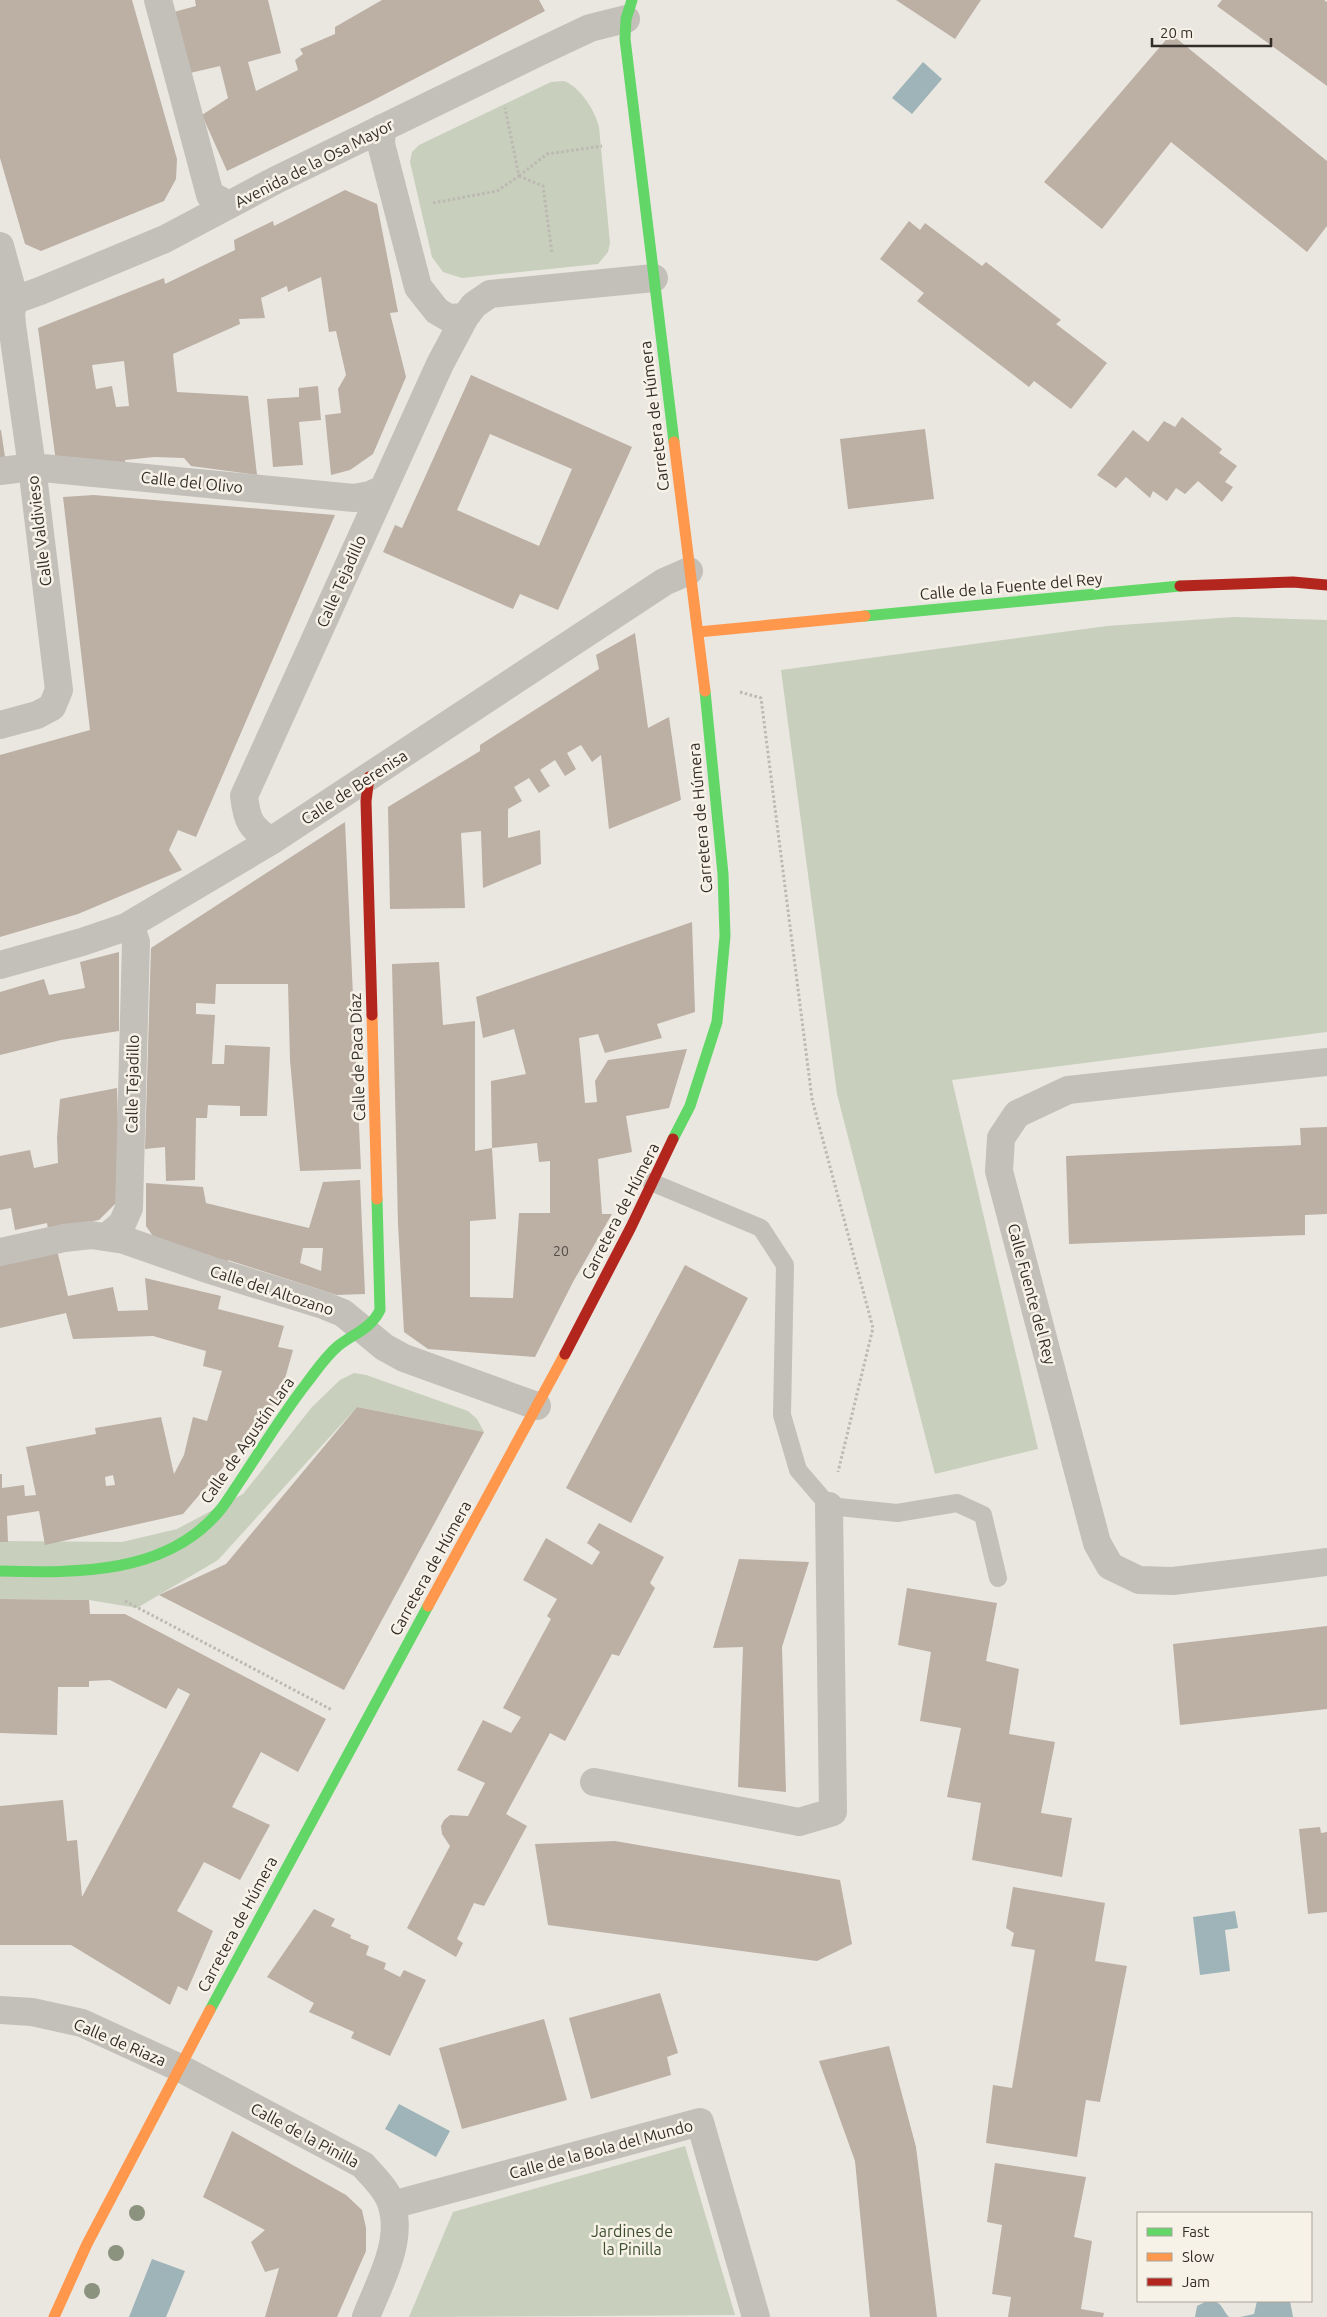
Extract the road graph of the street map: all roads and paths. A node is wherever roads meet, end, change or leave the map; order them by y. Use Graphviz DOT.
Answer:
graph roads {
  1 [pos="158,0"];
  2 [pos="629,10"];
  3 [pos="499,73"];
  4 [pos="382,128"];
  5 [pos="637,141"];
  6 [pos="519,176"];
  7 [pos="229,205"];
  8 [pos="398,210"];
  9 [pos="0,246"];
  10 [pos="654,278"];
  11 [pos="557,288"];
  12 [pos="7,301"];
  13 [pos="465,317"];
  14 [pos="32,467"];
  15 [pos="0,470"];
  16 [pos="383,489"];
  17 [pos="689,570"];
  18 [pos="1327,585"];
  19 [pos="698,632"];
  20 [pos="704,683"];
  21 [pos="0,725"];
  22 [pos="369,777"];
  23 [pos="271,841"];
  24 [pos="126,927"];
  25 [pos="0,965"];
  26 [pos="1327,1062"];
  27 [pos="651,1182"];
  28 [pos="108,1236"];
  29 [pos="0,1252"];
  30 [pos="366,1331"];
  31 [pos="537,1406"];
  32 [pos="829,1506"];
  33 [pos="1327,1562"];
  34 [pos="0,1571"];
  35 [pos="998,1578"];
  36 [pos="144,1612"];
  37 [pos="337,1713"];
  38 [pos="594,1782"];
  39 [pos="0,2010"];
  40 [pos="180,2068"];
  41 [pos="392,2205"];
  42 [pos="54,2317"];
  43 [pos="366,2317"];
  44 [pos="756,2317"];
  1 -- 7 [label="street"];
  2 -- 3 [label="street, Avenida de la Osa Mayor"];
  2 -- 5 [label="main road, Carretera de Húmera"];
  3 -- 4 [label="street, Avenida de la Osa Mayor"];
  3 -- 6 [label="path"];
  4 -- 7 [label="street, Avenida de la Osa Mayor"];
  4 -- 8 [label="street"];
  5 -- 6 [label="path"];
  5 -- 10 [label="main road, Carretera de Húmera"];
  6 -- 8 [label="path"];
  6 -- 11 [label="path"];
  7 -- 12 [label="street, Avenida de la Osa Mayor"];
  8 -- 13 [label="street"];
  9 -- 12 [label="street"];
  10 -- 11 [label="street, Calle Tejadillo"];
  10 -- 17 [label="main road, Carretera de Húmera"];
  11 -- 13 [label="street, Calle Tejadillo"];
  12 -- 14 [label="street, Calle Valdivieso"];
  13 -- 16 [label="street, Calle Tejadillo"];
  14 -- 15 [label="street, Calle del Olivo"];
  14 -- 16 [label="street, Calle del Olivo"];
  14 -- 21 [label="street, Calle Valdivieso"];
  16 -- 23 [label="street, Calle Tejadillo"];
  17 -- 19 [label="main road, Carretera de Húmera"];
  17 -- 22 [label="street, Calle de Berenisa"];
  18 -- 19 [label="main road, Calle de la Fuente del Rey"];
  19 -- 20 [label="main road, Carretera de Húmera"];
  20 -- 27 [label="main road, Carretera de Húmera"];
  20 -- 32 [label="path"];
  22 -- 23 [label="street, Calle de Berenisa"];
  22 -- 30 [label="main road, Calle de Paca Díaz"];
  23 -- 24 [label="street, Calle de Berenisa"];
  24 -- 25 [label="street, Calle de Berenisa"];
  24 -- 28 [label="street, Calle Tejadillo"];
  26 -- 33 [label="street, Calle Fuente del Rey"];
  27 -- 31 [label="main road, Carretera de Húmera"];
  27 -- 32 [label="lane"];
  28 -- 29 [label="street, Calle del Altozano"];
  28 -- 30 [label="street, Calle del Altozano"];
  30 -- 31 [label="street, Calle del Altozano"];
  30 -- 34 [label="main road, Calle de Agustín Lara"];
  31 -- 40 [label="main road, Carretera de Húmera"];
  32 -- 35 [label="lane"];
  32 -- 38 [label="street"];
  36 -- 37 [label="path"];
  39 -- 40 [label="street, Calle de Riaza"];
  40 -- 41 [label="street, Calle de la Pinilla"];
  40 -- 42 [label="main road, Carretera de Húmera"];
  41 -- 43 [label="street, Calle de la Pinilla"];
  41 -- 44 [label="street, Calle de la Bola del Mundo"];
}
